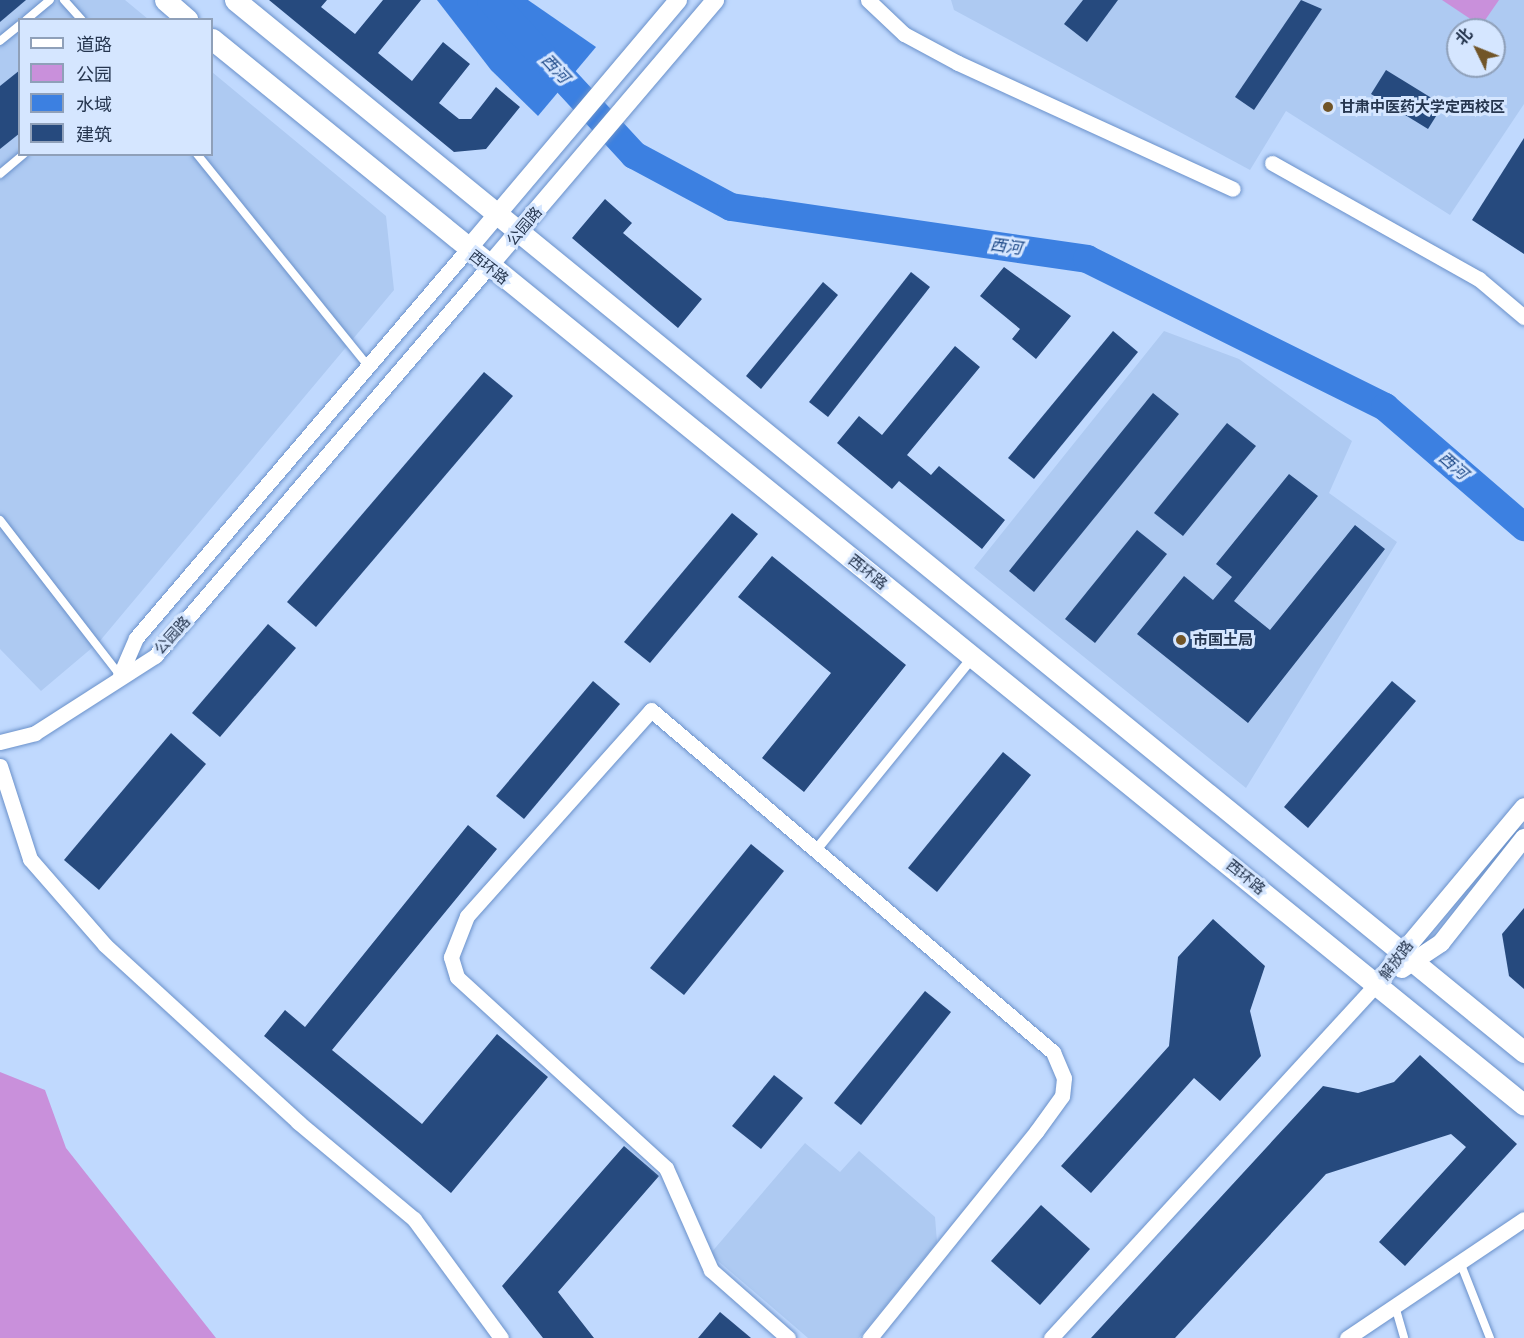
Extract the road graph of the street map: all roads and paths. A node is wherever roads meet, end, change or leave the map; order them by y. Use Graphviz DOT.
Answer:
graph roads {
  1 [pos="50,0"];
  2 [pos="64,0"];
  3 [pos="165,0"];
  4 [pos="235,0"];
  5 [pos="678,0"];
  6 [pos="715,0"];
  7 [pos="868,0"];
  8 [pos="28,18"];
  9 [pos="80,18"];
  10 [pos="186,18"];
  11 [pos="18,27"];
  12 [pos="213,40"];
  13 [pos="0,41"];
  14 [pos="22,156"];
  15 [pos="199,156"];
  16 [pos="1272,163"];
  17 [pos="0,174"];
  18 [pos="1233,189"];
  19 [pos="498,215"];
  20 [pos="518,233"];
  21 [pos="467,250"];
  22 [pos="489,266"];
  23 [pos="1524,317"];
  24 [pos="368,366"];
  25 [pos="0,520"];
  26 [pos="973,657"];
  27 [pos="120,675"];
  28 [pos="0,742"];
  29 [pos="0,766"];
  30 [pos="1524,807"];
  31 [pos="1524,838"];
  32 [pos="816,850"];
  33 [pos="1407,957"];
  34 [pos="1377,983"];
  35 [pos="1524,1052"];
  36 [pos="1524,1105"];
  37 [pos="1524,1218"];
  38 [pos="1460,1262"];
  39 [pos="1395,1306"];
  40 [pos="1353,1336"];
  41 [pos="501,1338"];
  42 [pos="788,1338"];
  43 [pos="870,1338"];
  44 [pos="1051,1338"];
  45 [pos="1404,1338"];
  46 [pos="1490,1338"];
  1 -- 8 [label="lane"];
  2 -- 9 [label="lane"];
  3 -- 10 [label="main road"];
  4 -- 19 [label="main road"];
  5 -- 19 [label="street, 公园路"];
  6 -- 20 [label="street, 公园路"];
  7 -- 18 [label="street"];
  11 -- 13 [label="lane"];
  12 -- 21 [label="main road, 西环路"];
  14 -- 17 [label="lane"];
  15 -- 24 [label="lane"];
  16 -- 23 [label="street"];
  19 -- 20 [label="main road"];
  19 -- 21 [label="street, 公园路"];
  20 -- 22 [label="street, 公园路"];
  20 -- 33 [label="main road"];
  21 -- 22 [label="main road, 西环路"];
  21 -- 24 [label="street, 公园路"];
  22 -- 26 [label="main road, 西环路"];
  22 -- 27 [label="street, 公园路"];
  24 -- 27 [label="street, 公园路"];
  25 -- 27 [label="lane"];
  26 -- 32 [label="street"];
  26 -- 34 [label="main road, 西环路"];
  27 -- 28 [label="street"];
  29 -- 41 [label="street"];
  30 -- 33 [label="street, 解放路"];
  31 -- 33 [label="street, 解放路"];
  32 -- 42 [label="street"];
  32 -- 43 [label="street"];
  33 -- 34 [label="street, 解放路"];
  33 -- 35 [label="main road"];
  34 -- 36 [label="main road, 西环路"];
  34 -- 44 [label="street"];
  37 -- 38 [label="street"];
  38 -- 39 [label="street"];
  38 -- 46 [label="lane"];
  39 -- 40 [label="street"];
  39 -- 45 [label="lane"];
}
